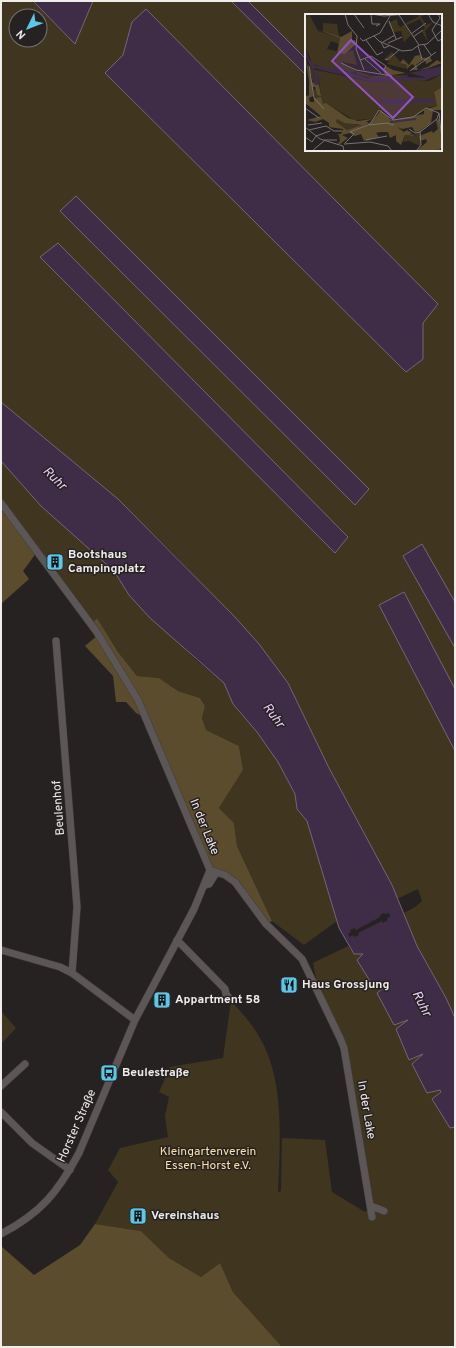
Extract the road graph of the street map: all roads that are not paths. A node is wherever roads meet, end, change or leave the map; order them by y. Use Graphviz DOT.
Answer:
graph roads {
  1 [pos="1,503"];
  2 [pos="56,641"];
  3 [pos="213,872"];
  4 [pos="177,940"];
  5 [pos="1,950"];
  6 [pos="72,973"];
  7 [pos="230,998"];
  8 [pos="135,1020"];
  9 [pos="25,1064"];
  10 [pos="1,1086"];
  11 [pos="1,1112"];
  12 [pos="70,1170"];
  13 [pos="371,1206"];
  14 [pos="384,1211"];
  15 [pos="372,1217"];
  16 [pos="1,1234"];
  1 -- 3 [label="street, In der Lake"];
  2 -- 6 [label="street, Beulenhof"];
  3 -- 4 [label="street, Horster Straße"];
  3 -- 13 [label="street, In der Lake"];
  4 -- 7 [label="street"];
  4 -- 8 [label="street, Horster Straße"];
  5 -- 6 [label="street"];
  6 -- 8 [label="street"];
  8 -- 12 [label="street, Horster Straße"];
  9 -- 10 [label="street"];
  11 -- 12 [label="street"];
  12 -- 16 [label="street, Horster Straße"];
  13 -- 14 [label="street"];
  13 -- 15 [label="street, In der Lake"];
}
